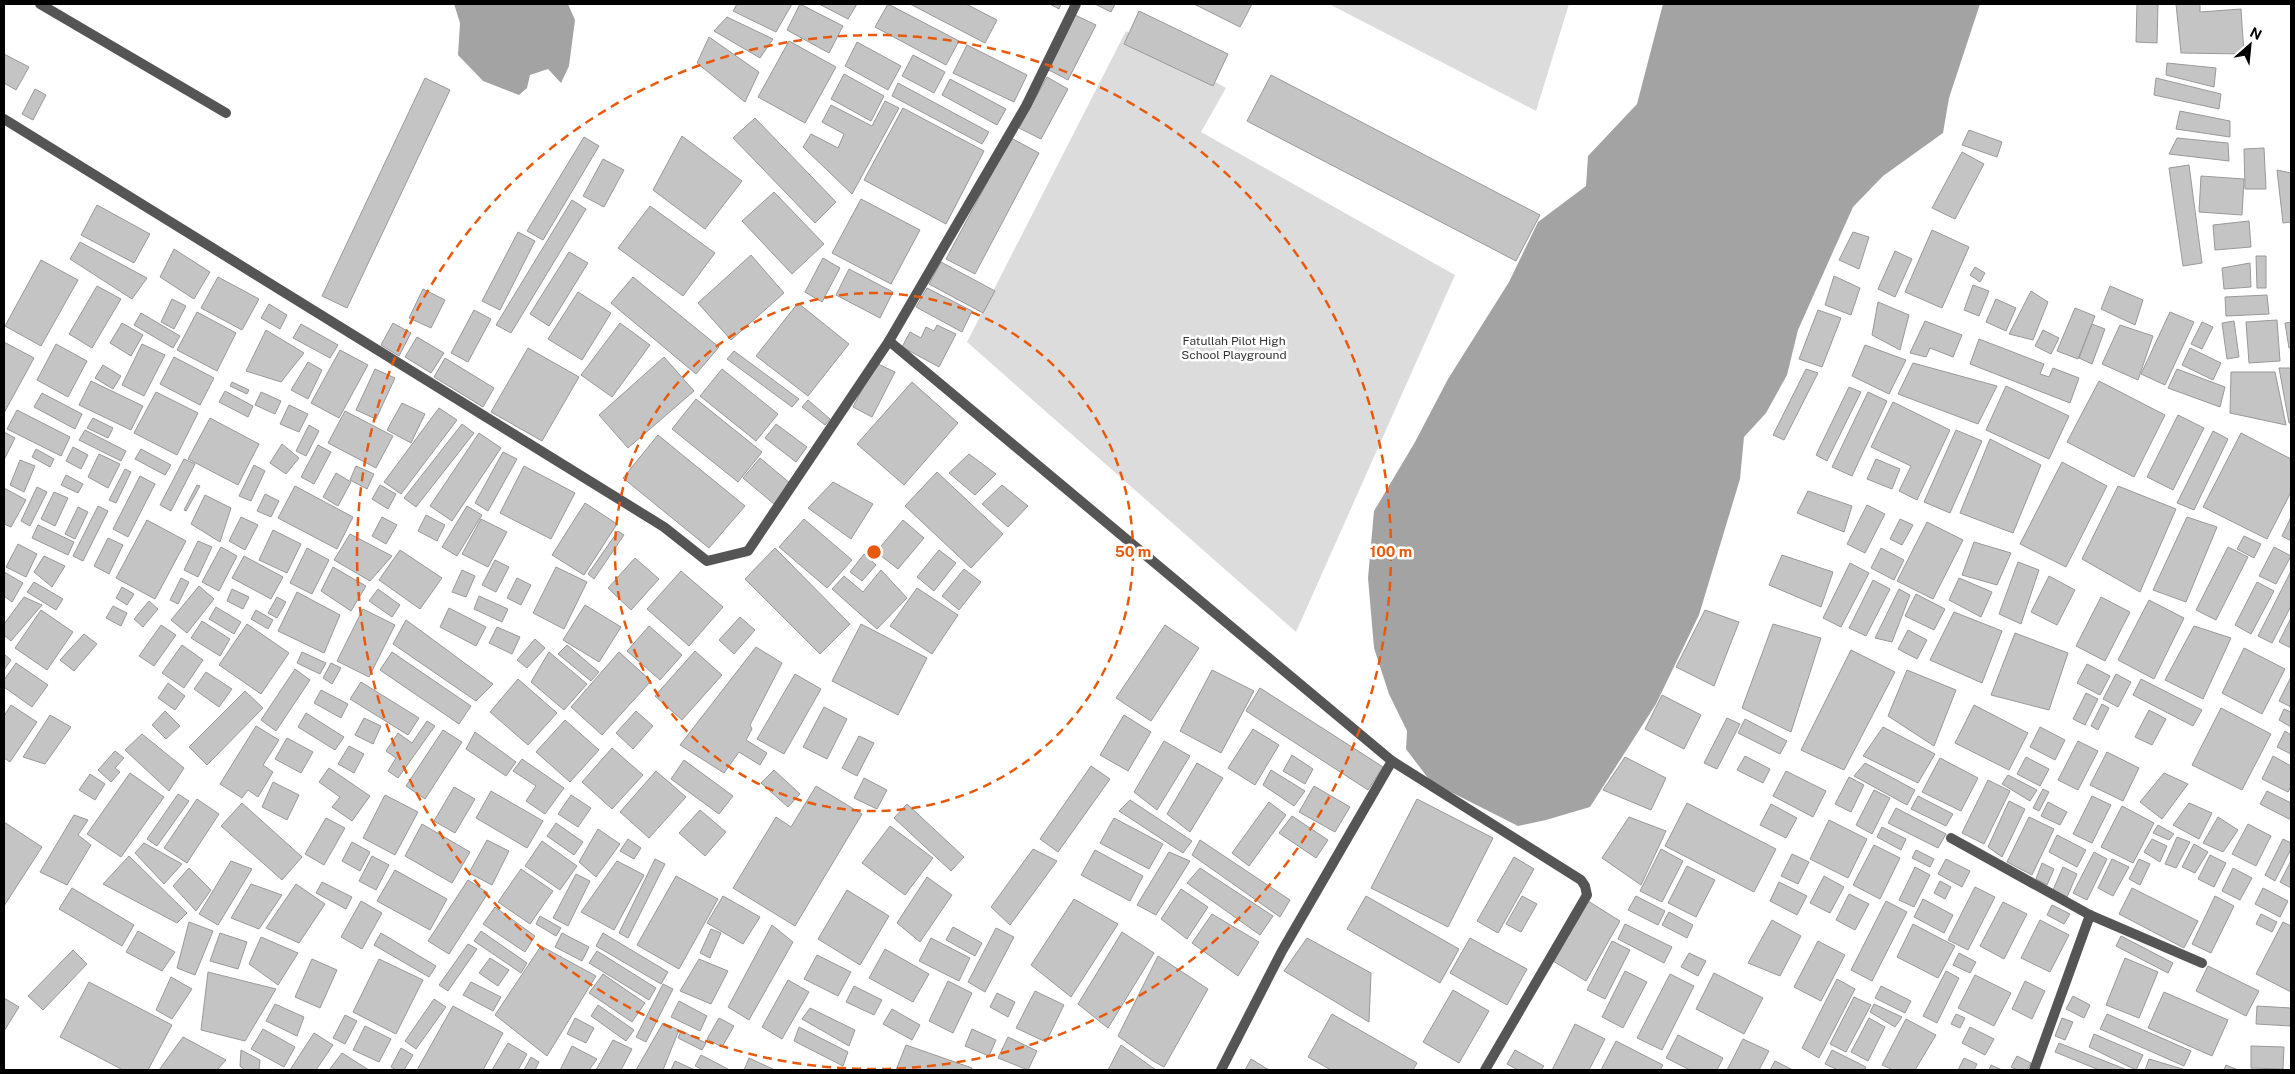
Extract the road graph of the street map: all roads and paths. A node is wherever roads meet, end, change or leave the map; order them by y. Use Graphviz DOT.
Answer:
graph roads {
  1 [pos="40,4"];
  2 [pos="1076,4"];
  3 [pos="226,113"];
  4 [pos="4,119"];
  5 [pos="889,342"];
  6 [pos="1392,761"];
  7 [pos="1951,838"];
  8 [pos="2090,915"];
  9 [pos="2202,963"];
  10 [pos="1221,1070"];
  11 [pos="1485,1070"];
  12 [pos="2034,1070"];
  1 -- 3 [label="street"];
  2 -- 5 [label="street"];
  4 -- 5 [label="street"];
  5 -- 6 [label="street"];
  6 -- 10 [label="street"];
  6 -- 11 [label="street"];
  7 -- 8 [label="street"];
  8 -- 9 [label="street"];
  8 -- 12 [label="street"];
}
